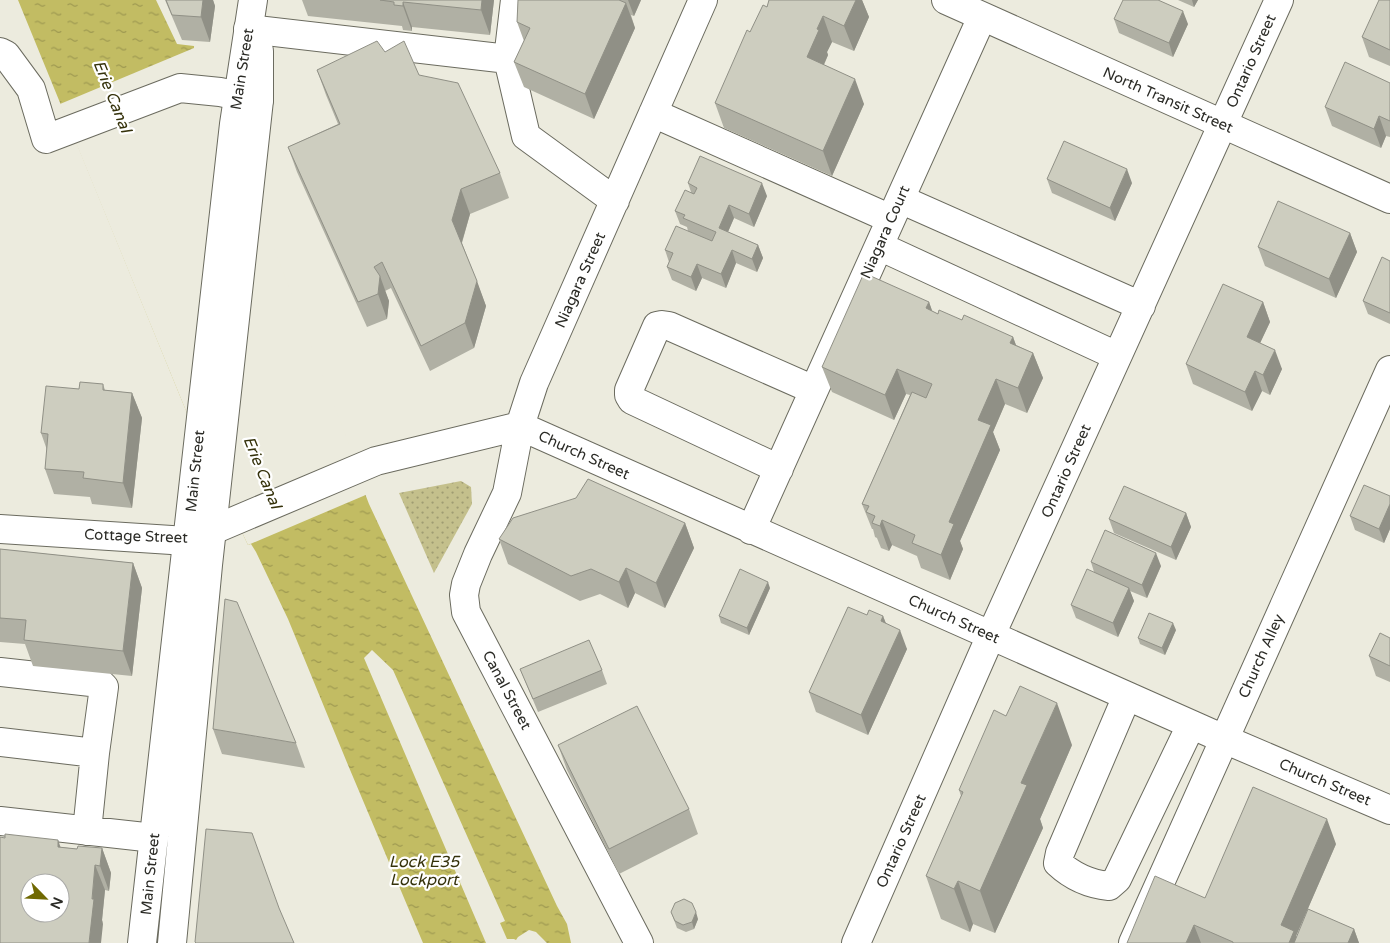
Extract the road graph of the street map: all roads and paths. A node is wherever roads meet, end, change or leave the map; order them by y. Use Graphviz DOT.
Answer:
graph roads {
  1 [pos="253,0"];
  2 [pos="260,0"];
  3 [pos="515,0"];
  4 [pos="703,0"];
  5 [pos="946,0"];
  6 [pos="1279,0"];
  7 [pos="982,17"];
  8 [pos="254,29"];
  9 [pos="0,52"];
  10 [pos="508,59"];
  11 [pos="239,96"];
  12 [pos="654,113"];
  13 [pos="1223,124"];
  14 [pos="1390,199"];
  15 [pos="615,201"];
  16 [pos="896,209"];
  17 [pos="879,246"];
  18 [pos="1140,306"];
  19 [pos="1117,356"];
  20 [pos="1390,370"];
  21 [pos="814,390"];
  22 [pos="520,426"];
  23 [pos="779,469"];
  24 [pos="224,525"];
  25 [pos="0,529"];
  26 [pos="751,530"];
  27 [pos="187,541"];
  28 [pos="991,635"];
  29 [pos="0,672"];
  30 [pos="1127,696"];
  31 [pos="1191,725"];
  32 [pos="1224,739"];
  33 [pos="0,742"];
  34 [pos="95,753"];
  35 [pos="1390,810"];
  36 [pos="0,821"];
  37 [pos="86,830"];
  38 [pos="154,838"];
  39 [pos="142,943"];
  40 [pos="172,943"];
  41 [pos="639,943"];
  42 [pos="856,943"];
  43 [pos="1134,943"];
  1 -- 8 [label="street, Main Street"];
  2 -- 8 [label="street, Main Street"];
  3 -- 10 [label="street"];
  4 -- 12 [label="street, Niagara Street"];
  5 -- 7 [label="street, North Transit Street"];
  6 -- 13 [label="street, Ontario Street"];
  7 -- 13 [label="street, North Transit Street"];
  7 -- 16 [label="street, Niagara Court"];
  8 -- 10 [label="street"];
  8 -- 11 [label="street, Main Street"];
  9 -- 11 [label="street"];
  10 -- 15 [label="street"];
  11 -- 24 [label="street, Main Street"];
  11 -- 27 [label="street, Main Street"];
  12 -- 15 [label="street, Niagara Street"];
  12 -- 16 [label="street"];
  13 -- 14 [label="street, North Transit Street"];
  13 -- 18 [label="street, Ontario Street"];
  15 -- 22 [label="street, Niagara Street"];
  16 -- 17 [label="street, Niagara Court"];
  16 -- 18 [label="street"];
  17 -- 19 [label="street"];
  17 -- 21 [label="street, Niagara Court"];
  18 -- 19 [label="street, Ontario Street"];
  19 -- 28 [label="street, Ontario Street"];
  20 -- 32 [label="street, Church Alley"];
  21 -- 23 [label="street, Niagara Court"];
  21 -- 23 [label="street"];
  22 -- 24 [label="street, Cottage Street"];
  22 -- 26 [label="street, Church Street"];
  22 -- 41 [label="street, Canal Street"];
  23 -- 26 [label="street, Niagara Court"];
  24 -- 27 [label="street, Cottage Street"];
  24 -- 40 [label="street, Main Street"];
  25 -- 27 [label="street, Cottage Street"];
  26 -- 28 [label="street, Church Street"];
  27 -- 38 [label="street, Main Street"];
  28 -- 30 [label="street, Church Street"];
  28 -- 42 [label="street, Ontario Street"];
  29 -- 34 [label="street"];
  30 -- 31 [label="street, Church Street"];
  30 -- 31 [label="street"];
  31 -- 32 [label="street, Church Street"];
  32 -- 35 [label="street, Church Street"];
  32 -- 43 [label="street, Church Alley"];
  33 -- 34 [label="street"];
  34 -- 37 [label="street"];
  36 -- 37 [label="street"];
  37 -- 38 [label="street"];
  38 -- 39 [label="street, Main Street"];
}
